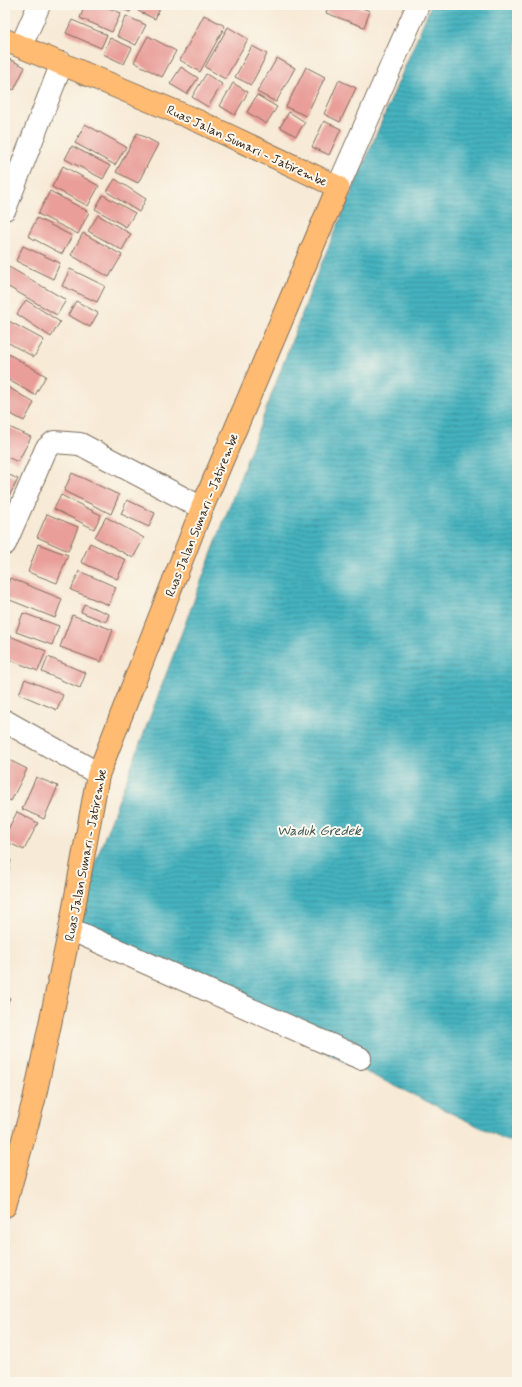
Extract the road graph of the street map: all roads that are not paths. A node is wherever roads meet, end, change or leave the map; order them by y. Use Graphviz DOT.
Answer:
graph roads {
  1 [pos="39,5"];
  2 [pos="418,5"];
  3 [pos="13,43"];
  4 [pos="62,63"];
  5 [pos="338,187"];
  6 [pos="5,210"];
  7 [pos="202,508"];
  8 [pos="5,544"];
  9 [pos="5,721"];
  10 [pos="98,775"];
  11 [pos="70,929"];
  12 [pos="360,1058"];
  13 [pos="5,1206"];
  1 -- 3 [label="street"];
  2 -- 5 [label="street"];
  3 -- 4 [label="main road, Ruas Jalan Sumari - Jatirembe"];
  4 -- 5 [label="main road, Ruas Jalan Sumari - Jatirembe"];
  4 -- 6 [label="street"];
  5 -- 7 [label="main road, Ruas Jalan Sumari - Jatirembe"];
  7 -- 8 [label="street"];
  7 -- 10 [label="main road, Ruas Jalan Sumari - Jatirembe"];
  9 -- 10 [label="street"];
  10 -- 11 [label="main road, Ruas Jalan Sumari - Jatirembe"];
  11 -- 12 [label="street"];
  11 -- 13 [label="main road, Ruas Jalan Sumari - Jatirembe"];
}
